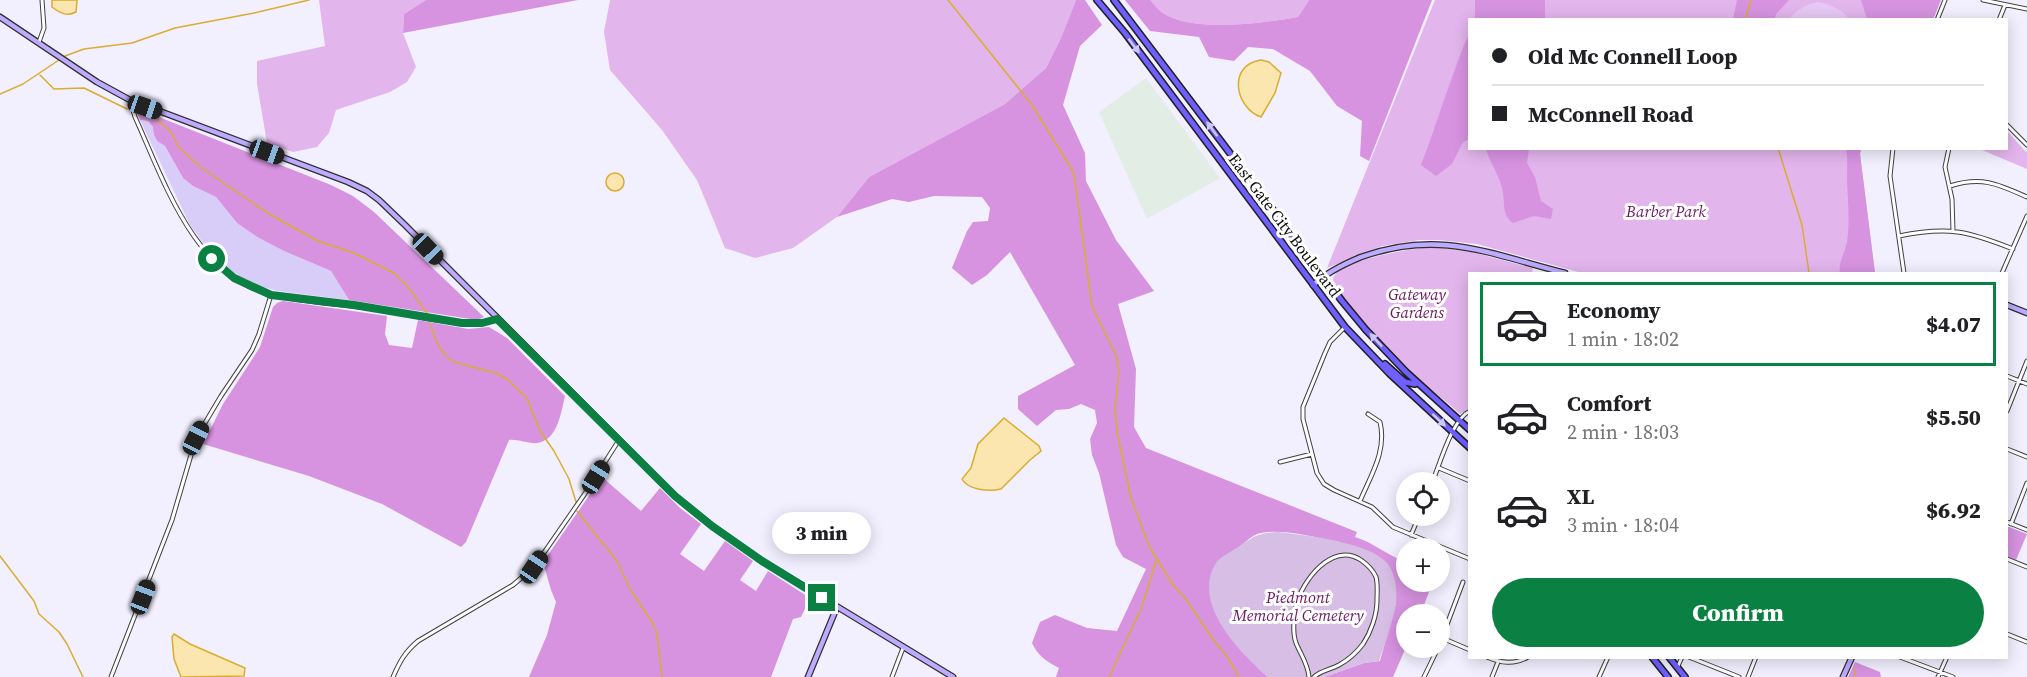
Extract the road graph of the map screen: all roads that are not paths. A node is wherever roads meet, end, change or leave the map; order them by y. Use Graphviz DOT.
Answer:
graph roads {
  1 [pos="42,0"];
  2 [pos="1097,0"];
  3 [pos="1114,0"];
  4 [pos="1945,0"];
  5 [pos="1983,0"];
  6 [pos="1994,1"];
  7 [pos="2005,5"];
  8 [pos="2027,9"];
  9 [pos="0,17"];
  10 [pos="1938,18"];
  11 [pos="2000,18"];
  12 [pos="39,42"];
  13 [pos="130,100"];
  14 [pos="2008,126"];
  15 [pos="2027,145"];
  16 [pos="1893,150"];
  17 [pos="1949,150"];
  18 [pos="1950,186"];
  19 [pos="2027,197"];
  20 [pos="2027,216"];
  21 [pos="1953,231"];
  22 [pos="1899,236"];
  23 [pos="2013,249"];
  24 [pos="1560,272"];
  25 [pos="1904,272"];
  26 [pos="2002,272"];
  27 [pos="1323,276"];
  28 [pos="1313,285"];
  29 [pos="271,295"];
  30 [pos="2008,305"];
  31 [pos="2027,313"];
  32 [pos="497,319"];
  33 [pos="1346,327"];
  34 [pos="1350,333"];
  35 [pos="2027,361"];
  36 [pos="2008,376"];
  37 [pos="2019,381"];
  38 [pos="1417,382"];
  39 [pos="2027,384"];
  40 [pos="2008,408"];
  41 [pos="1468,412"];
  42 [pos="1368,414"];
  43 [pos="1460,420"];
  44 [pos="1468,428"];
  45 [pos="1452,432"];
  46 [pos="619,440"];
  47 [pos="1468,446"];
  48 [pos="2008,449"];
  49 [pos="1312,454"];
  50 [pos="2027,457"];
  51 [pos="1280,462"];
  52 [pos="1438,468"];
  53 [pos="1436,472"];
  54 [pos="1468,480"];
  55 [pos="2027,483"];
  56 [pos="1360,501"];
  57 [pos="2009,523"];
  58 [pos="1415,526"];
  59 [pos="2027,530"];
  60 [pos="1411,535"];
  61 [pos="1468,558"];
  62 [pos="2008,559"];
  63 [pos="2027,567"];
  64 [pos="1463,582"];
  65 [pos="837,607"];
  66 [pos="1450,617"];
  67 [pos="2008,634"];
  68 [pos="1450,641"];
  69 [pos="2027,642"];
  70 [pos="904,647"];
  71 [pos="1468,649"];
  72 [pos="1433,658"];
  73 [pos="1491,659"];
  74 [pos="1524,659"];
  75 [pos="1607,659"];
  76 [pos="1654,659"];
  77 [pos="1670,659"];
  78 [pos="1681,659"];
  79 [pos="1694,659"];
  80 [pos="1755,659"];
  81 [pos="1851,659"];
  82 [pos="1905,659"];
  83 [pos="1946,659"];
  84 [pos="1498,662"];
  85 [pos="1677,668"];
  86 [pos="1941,672"];
  87 [pos="111,677"];
  88 [pos="393,677"];
  89 [pos="808,677"];
  90 [pos="892,677"];
  91 [pos="953,677"];
  92 [pos="1309,677"];
  93 [pos="1314,677"];
  94 [pos="1424,677"];
  95 [pos="1492,677"];
  96 [pos="1599,677"];
  97 [pos="1668,677"];
  98 [pos="1685,677"];
  99 [pos="1739,677"];
  100 [pos="1748,677"];
  101 [pos="1843,677"];
  102 [pos="1938,677"];
  103 [pos="1953,677"];
  1 -- 12 [label="street"];
  2 -- 28 [label="main road, East Gate City Boulevard, one-way"];
  27 -- 3 [label="main road, East Gate City Boulevard, one-way"];
  4 -- 10 [label="street"];
  5 -- 6 [label="street"];
  6 -- 7 [label="street"];
  7 -- 8 [label="street"];
  7 -- 11 [label="street"];
  9 -- 12 [label="street"];
  12 -- 13 [label="street"];
  13 -- 29 [label="street"];
  13 -- 32 [label="street"];
  14 -- 15 [label="street"];
  16 -- 22 [label="street"];
  17 -- 18 [label="street"];
  18 -- 19 [label="street"];
  18 -- 21 [label="street"];
  20 -- 23 [label="street"];
  21 -- 22 [label="street"];
  21 -- 23 [label="street"];
  22 -- 25 [label="street"];
  23 -- 26 [label="street"];
  24 -- 27 [label="street"];
  27 -- 28 [label="street"];
  38 -- 27 [label="main road, East Gate City Boulevard, one-way"];
  28 -- 33 [label="main road, East Gate City Boulevard"];
  29 -- 32 [label="street"];
  29 -- 87 [label="street"];
  30 -- 31 [label="street"];
  32 -- 46 [label="street"];
  33 -- 34 [label="main road, East Gate City Boulevard"];
  33 -- 49 [label="street"];
  34 -- 38 [label="main road"];
  34 -- 45 [label="main road, East Gate City Boulevard, one-way"];
  35 -- 37 [label="street"];
  36 -- 37 [label="street"];
  37 -- 39 [label="street"];
  37 -- 40 [label="street"];
  38 -- 43 [label="main road, East Gate City Boulevard"];
  41 -- 43 [label="street"];
  42 -- 56 [label="street"];
  43 -- 44 [label="main road, East Gate City Boulevard"];
  43 -- 45 [label="street"];
  45 -- 47 [label="main road, East Gate City Boulevard"];
  45 -- 52 [label="street"];
  46 -- 65 [label="street"];
  46 -- 88 [label="street"];
  48 -- 50 [label="street"];
  49 -- 51 [label="street"];
  49 -- 56 [label="street"];
  52 -- 53 [label="street"];
  52 -- 54 [label="street"];
  55 -- 57 [label="street"];
  56 -- 60 [label="street"];
  57 -- 59 [label="street"];
  58 -- 60 [label="street"];
  60 -- 61 [label="street"];
  62 -- 63 [label="street"];
  64 -- 66 [label="street"];
  65 -- 70 [label="street"];
  65 -- 89 [label="street"];
  67 -- 69 [label="street"];
  68 -- 71 [label="street"];
  70 -- 90 [label="street"];
  70 -- 91 [label="street"];
  72 -- 94 [label="street"];
  73 -- 84 [label="street"];
  74 -- 84 [label="street"];
  75 -- 96 [label="street"];
  76 -- 97 [label="main road"];
  77 -- 85 [label="main road"];
  78 -- 85 [label="street"];
  79 -- 99 [label="street"];
  80 -- 100 [label="street"];
  81 -- 101 [label="street"];
  82 -- 86 [label="street"];
  83 -- 86 [label="street"];
  84 -- 95 [label="street"];
  85 -- 98 [label="main road"];
  86 -- 102 [label="street"];
  86 -- 103 [label="street"];
  92 -- 93 [label="street"];
}
